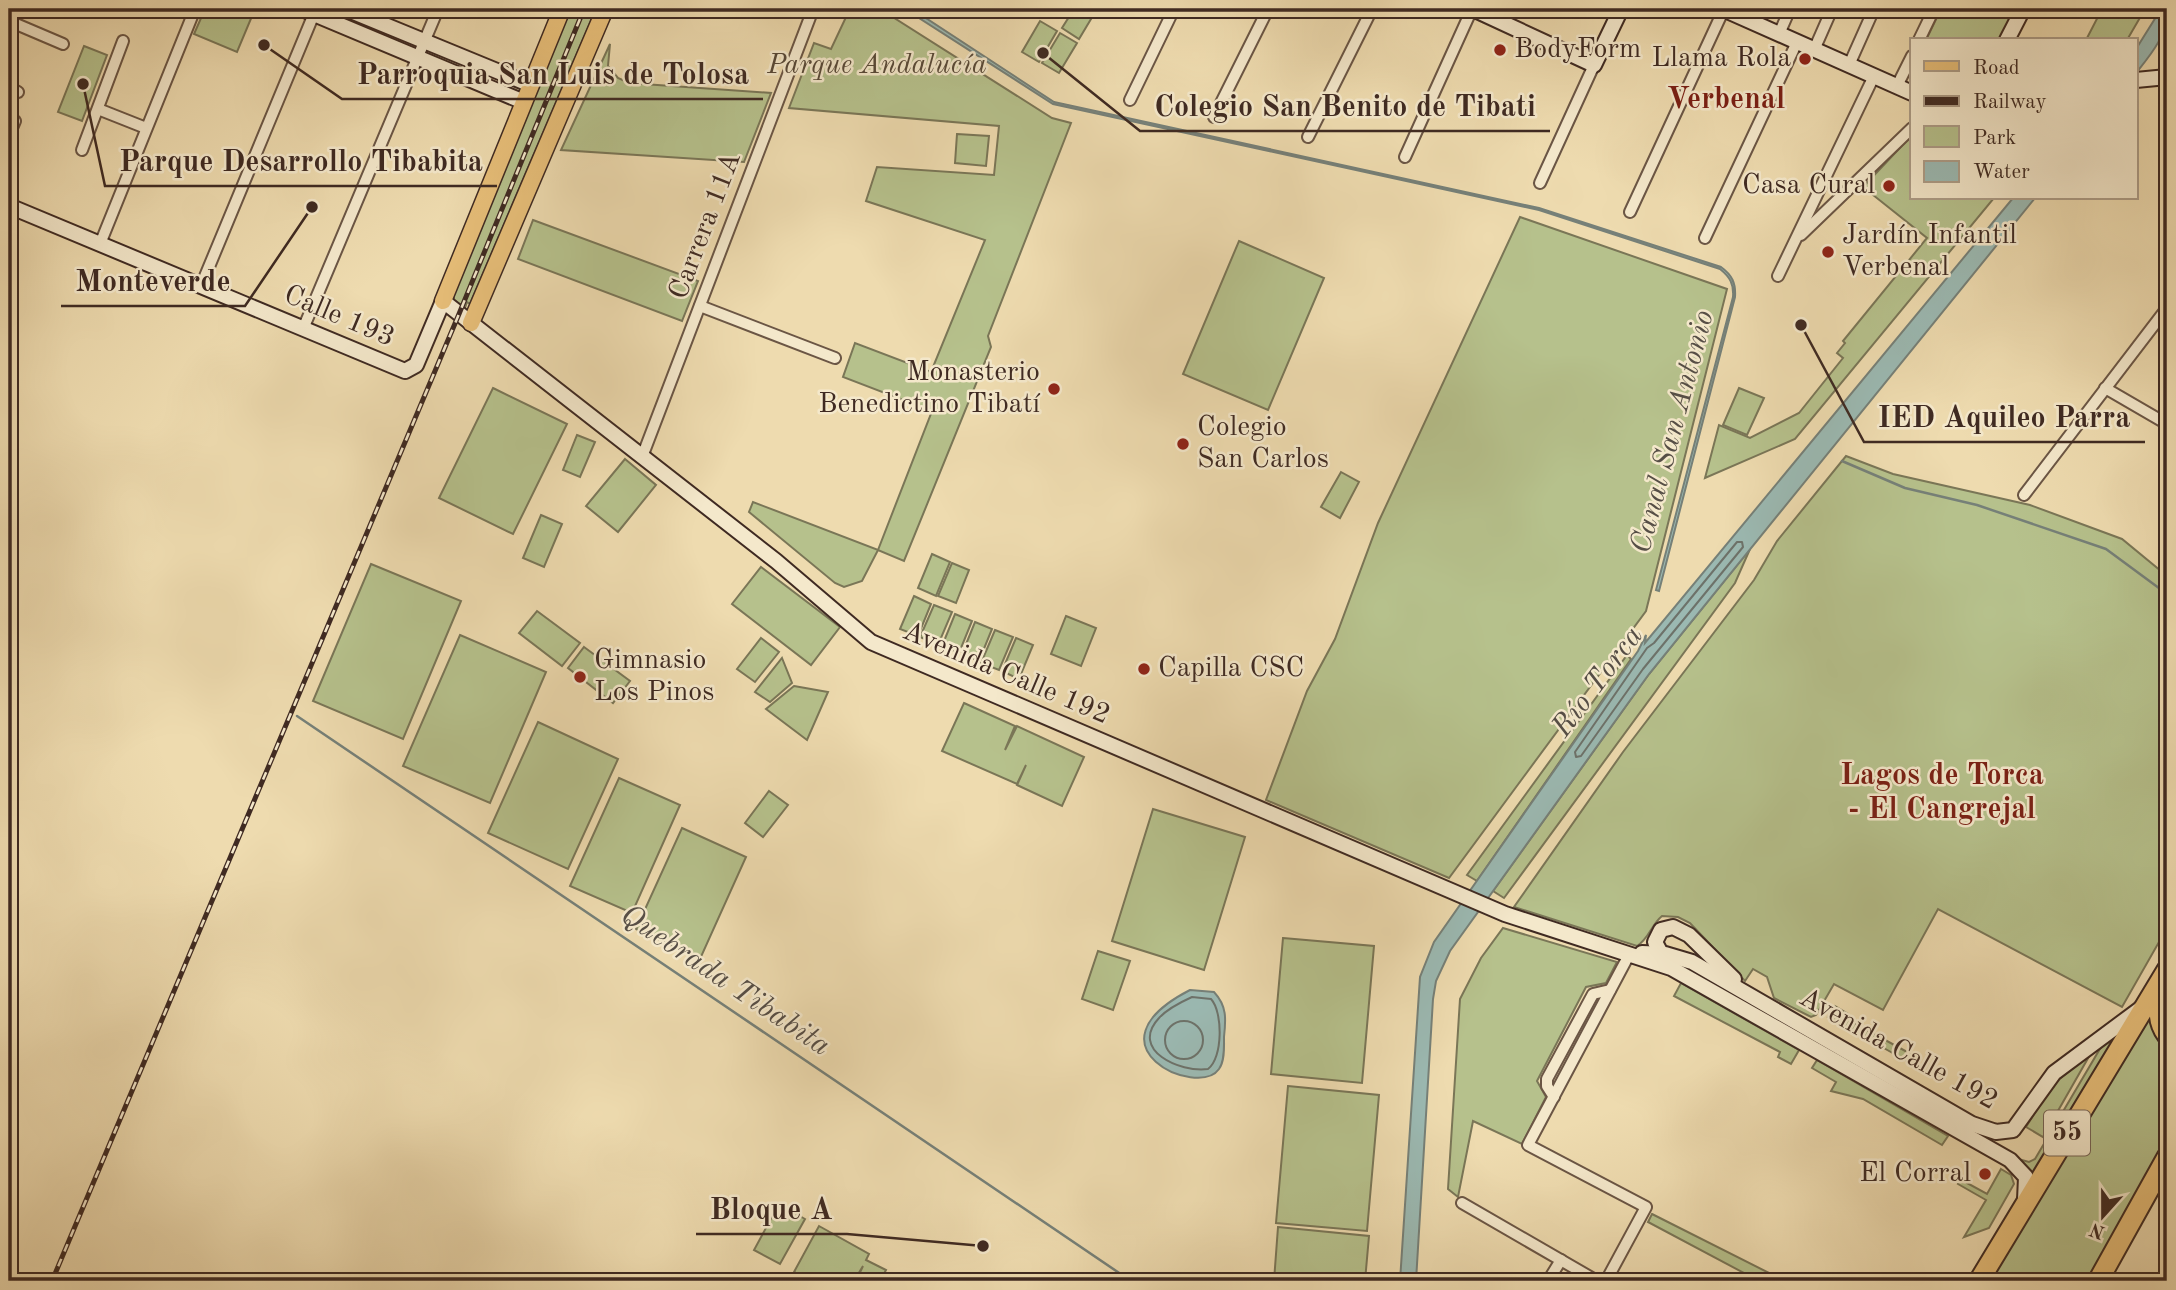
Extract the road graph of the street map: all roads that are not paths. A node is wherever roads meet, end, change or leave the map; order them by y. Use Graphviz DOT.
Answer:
graph roads {
  1 [pos="195,9"];
  2 [pos="346,9"];
  3 [pos="438,9"];
  4 [pos="562,9"];
  5 [pos="605,9"];
  6 [pos="1174,9"];
  7 [pos="1268,9"];
  8 [pos="1372,9"];
  9 [pos="1473,9"];
  10 [pos="1621,9"];
  11 [pos="1723,9"];
  12 [pos="1790,9"];
  13 [pos="1832,9"];
  14 [pos="1874,9"];
  15 [pos="1934,9"];
  16 [pos="2023,9"];
  17 [pos="311,10"];
  18 [pos="813,12"];
  19 [pos="9,21"];
  20 [pos="1779,33"];
  21 [pos="1920,38"];
  22 [pos="2008,38"];
  23 [pos="123,41"];
  24 [pos="424,41"];
  25 [pos="1797,42"];
  26 [pos="63,44"];
  27 [pos="1814,50"];
  28 [pos="417,57"];
  29 [pos="1910,60"];
  30 [pos="1594,65"];
  31 [pos="1849,65"];
  32 [pos="1874,76"];
  33 [pos="2167,77"];
  34 [pos="2138,80"];
  35 [pos="531,85"];
  36 [pos="1897,86"];
  37 [pos="1910,92"];
  38 [pos="1130,100"];
  39 [pos="524,102"];
  40 [pos="98,109"];
  41 [pos="1214,117"];
  42 [pos="15,121"];
  43 [pos="146,128"];
  44 [pos="1910,130"];
  45 [pos="9,135"];
  46 [pos="1308,137"];
  47 [pos="82,150"];
  48 [pos="1405,157"];
  49 [pos="1540,183"];
  50 [pos="9,206"];
  51 [pos="1630,212"];
  52 [pos="1705,238"];
  53 [pos="1794,242"];
  54 [pos="100,244"];
  55 [pos="1778,276"];
  56 [pos="201,286"];
  57 [pos="443,301"];
  58 [pos="700,306"];
  59 [pos="2167,308"];
  60 [pos="471,323"];
  61 [pos="303,329"];
  62 [pos="835,358"];
  63 [pos="2105,388"];
  64 [pos="2167,424"];
  65 [pos="642,457"];
  66 [pos="2024,495"];
  67 [pos="1630,953"];
  68 [pos="1658,953"];
  69 [pos="1671,968"];
  70 [pos="2167,973"];
  71 [pos="1747,992"];
  72 [pos="2146,1004"];
  73 [pos="2167,1035"];
  74 [pos="1810,1036"];
  75 [pos="2167,1157"];
  76 [pos="1462,1203"];
  77 [pos="2025,1204"];
  78 [pos="1561,1260"];
  79 [pos="1549,1281"];
  80 [pos="1597,1281"];
  81 [pos="1606,1281"];
  82 [pos="1979,1281"];
  83 [pos="2098,1281"];
  1 -- 43 [label="street"];
  2 -- 24 [label="main road"];
  3 -- 24 [label="street"];
  4 -- 35 [label="main road"];
  5 -- 60 [label="main road"];
  6 -- 38 [label="street"];
  7 -- 41 [label="street"];
  8 -- 46 [label="street"];
  9 -- 30 [label="main road"];
  9 -- 48 [label="street"];
  10 -- 30 [label="main road"];
  11 -- 20 [label="main road"];
  11 -- 51 [label="street"];
  12 -- 20 [label="street"];
  13 -- 27 [label="street"];
  14 -- 31 [label="street"];
  15 -- 21 [label="street"];
  16 -- 22 [label="main road"];
  17 -- 28 [label="main road"];
  17 -- 56 [label="street"];
  18 -- 58 [label="street, Carrera 11A"];
  19 -- 26 [label="street"];
  20 -- 25 [label="main road"];
  23 -- 40 [label="street"];
  24 -- 28 [label="street"];
  24 -- 35 [label="main road"];
  25 -- 27 [label="main road"];
  25 -- 52 [label="street"];
  27 -- 31 [label="main road"];
  28 -- 39 [label="main road"];
  28 -- 61 [label="street"];
  29 -- 36 [label="street"];
  30 -- 49 [label="street"];
  31 -- 32 [label="main road"];
  32 -- 36 [label="main road"];
  32 -- 53 [label="street"];
  33 -- 34 [label="main road"];
  35 -- 39 [label="main road"];
  36 -- 37 [label="main road"];
  39 -- 57 [label="main road"];
  40 -- 43 [label="street"];
  40 -- 47 [label="street"];
  42 -- 45 [label="street"];
  43 -- 54 [label="street"];
  44 -- 53 [label="street"];
  50 -- 54 [label="main road, Calle 193"];
  53 -- 55 [label="street"];
  54 -- 56 [label="main road, Calle 193"];
  56 -- 61 [label="main road, Calle 193"];
  57 -- 60 [label="main road, Avenida Calle 192"];
  57 -- 61 [label="main road, Calle 193"];
  58 -- 62 [label="street"];
  58 -- 65 [label="street, Carrera 11A"];
  59 -- 63 [label="street"];
  60 -- 65 [label="main road, Avenida Calle 192"];
  63 -- 64 [label="street"];
  63 -- 66 [label="street"];
  65 -- 67 [label="main road, Avenida Calle 192"];
  67 -- 68 [label="main road, Avenida Calle 192"];
  67 -- 69 [label="main road, Avenida Calle 192"];
  67 -- 81 [label="street"];
  68 -- 69 [label="main road"];
  68 -- 71 [label="main road, Avenida Calle 192"];
  68 -- 71 [label="main road"];
  69 -- 74 [label="main road, Avenida Calle 192"];
  70 -- 72 [label="highway, 55"];
  70 -- 73 [label="highway"];
  71 -- 74 [label="main road, Avenida Calle 192"];
  72 -- 74 [label="main road, Avenida Calle 192"];
  72 -- 77 [label="highway, 55"];
  74 -- 77 [label="main road, Avenida Calle 192"];
  75 -- 83 [label="highway"];
  76 -- 78 [label="street"];
  77 -- 82 [label="highway, 55"];
  78 -- 79 [label="street"];
  78 -- 80 [label="street"];
}
